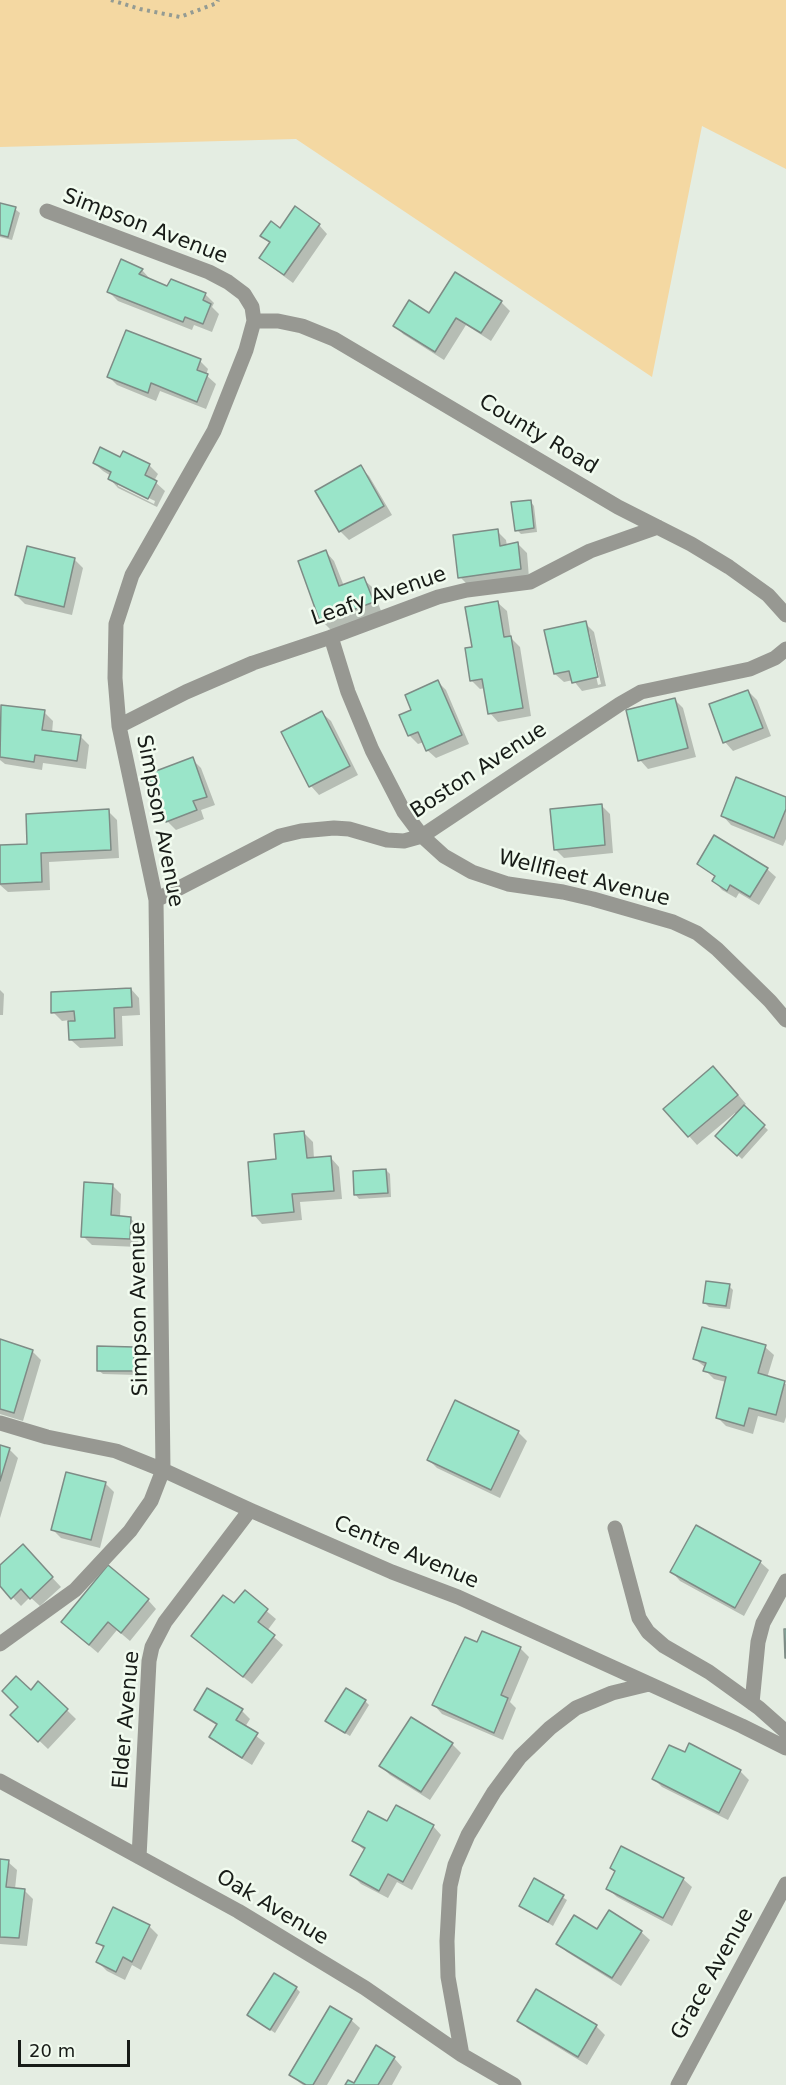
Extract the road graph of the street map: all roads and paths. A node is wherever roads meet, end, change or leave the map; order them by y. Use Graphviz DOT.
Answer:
graph roads {
  1 [pos="111,0"];
  2 [pos="218,0"];
  3 [pos="46,211"];
  4 [pos="254,321"];
  5 [pos="658,527"];
  6 [pos="786,615"];
  7 [pos="331,637"];
  8 [pos="786,649"];
  9 [pos="119,726"];
  10 [pos="422,836"];
  11 [pos="156,900"];
  12 [pos="786,1020"];
  13 [pos="0,1423"];
  14 [pos="163,1470"];
  15 [pos="250,1510"];
  16 [pos="615,1528"];
  17 [pos="786,1581"];
  18 [pos="0,1644"];
  19 [pos="649,1684"];
  20 [pos="752,1703"];
  21 [pos="786,1732"];
  22 [pos="786,1749"];
  23 [pos="0,1781"];
  24 [pos="139,1857"];
  25 [pos="786,1884"];
  26 [pos="462,2055"];
  27 [pos="514,2085"];
  28 [pos="678,2085"];
  1 -- 2 [label="path"];
  3 -- 4 [label="street, Simpson Avenue"];
  4 -- 5 [label="street, County Road"];
  4 -- 9 [label="street, Simpson Avenue"];
  5 -- 6 [label="street, County Road"];
  5 -- 7 [label="street, Leafy Avenue"];
  7 -- 9 [label="street, Leafy Avenue"];
  7 -- 10 [label="street, Wellfleet Avenue"];
  8 -- 10 [label="street, Boston Avenue"];
  9 -- 11 [label="street, Simpson Avenue"];
  10 -- 11 [label="street, Boston Avenue"];
  10 -- 12 [label="street, Wellfleet Avenue"];
  11 -- 14 [label="street, Simpson Avenue"];
  13 -- 14 [label="street, Centre Avenue"];
  14 -- 15 [label="street, Centre Avenue"];
  14 -- 18 [label="street, Simpson Avenue"];
  15 -- 19 [label="street, Centre Avenue"];
  15 -- 24 [label="street, Elder Avenue"];
  16 -- 20 [label="street"];
  17 -- 20 [label="street"];
  19 -- 22 [label="street, Centre Avenue"];
  19 -- 26 [label="street"];
  20 -- 21 [label="street"];
  23 -- 24 [label="street, Oak Avenue"];
  24 -- 26 [label="street, Oak Avenue"];
  25 -- 28 [label="street, Grace Avenue"];
  26 -- 27 [label="street, Oak Avenue"];
}
